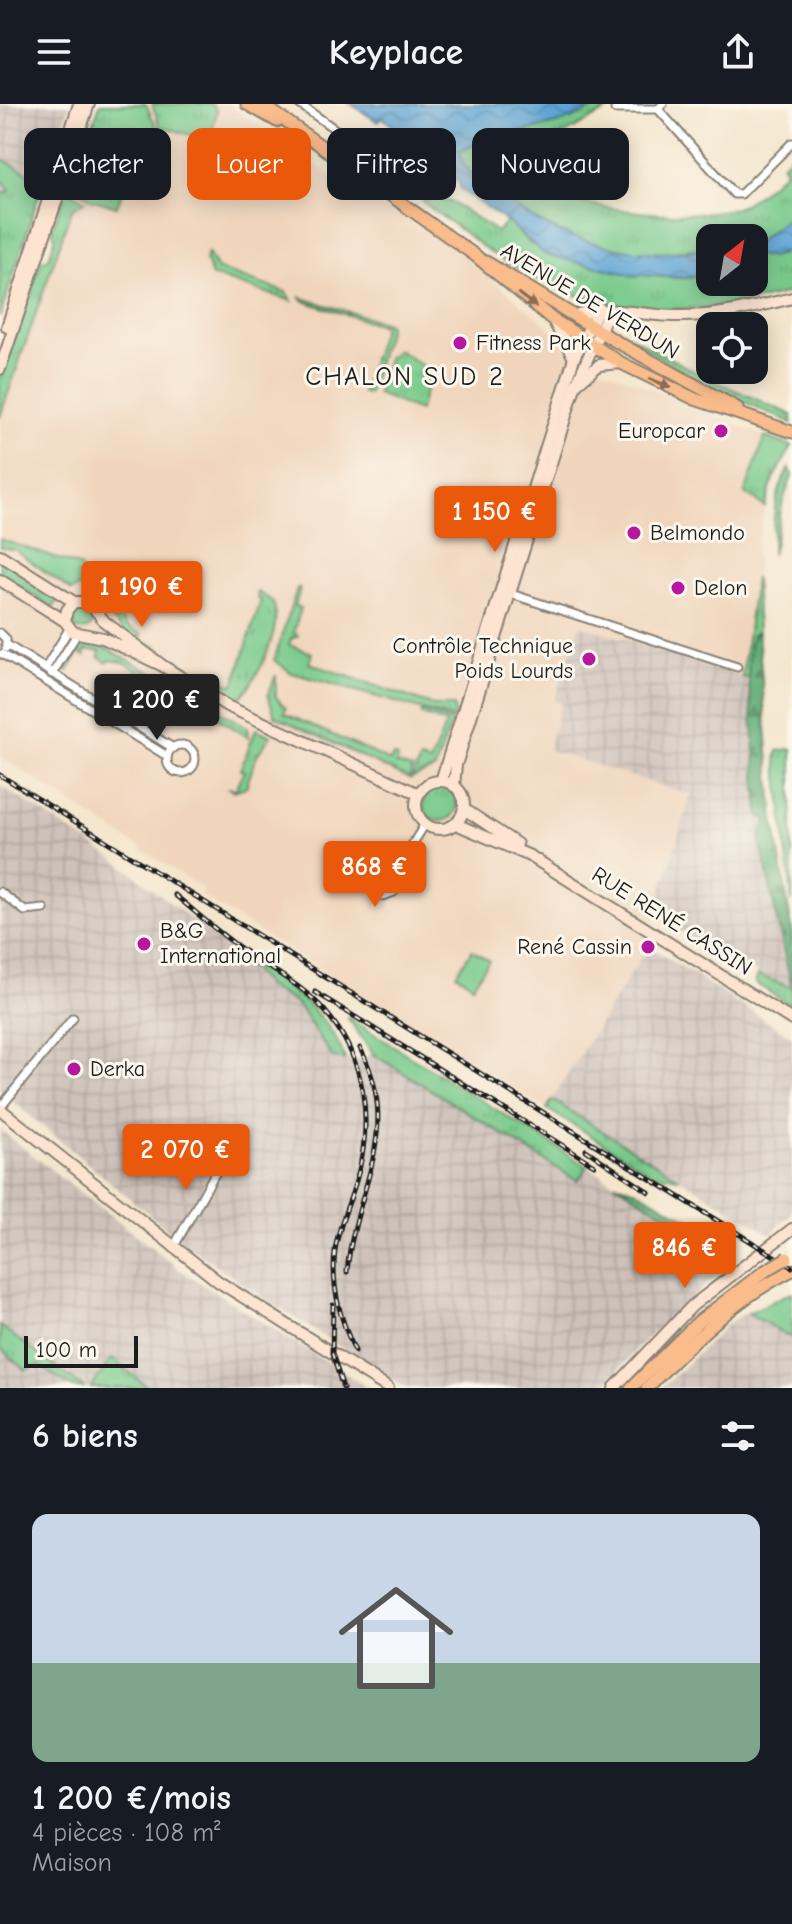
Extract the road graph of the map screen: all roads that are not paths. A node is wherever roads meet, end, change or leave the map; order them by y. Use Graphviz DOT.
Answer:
graph roads {
  1 [pos="79,104"];
  2 [pos="89,104"];
  3 [pos="247,104"];
  4 [pos="262,104"];
  5 [pos="299,104"];
  6 [pos="660,107"];
  7 [pos="615,109"];
  8 [pos="294,128"];
  9 [pos="295,128"];
  10 [pos="333,128"];
  11 [pos="311,140"];
  12 [pos="792,143"];
  13 [pos="476,256"];
  14 [pos="792,298"];
  15 [pos="604,309"];
  16 [pos="575,315"];
  17 [pos="552,319"];
  18 [pos="594,328"];
  19 [pos="587,342"];
  20 [pos="0,350"];
  21 [pos="574,358"];
  22 [pos="621,363"];
  23 [pos="0,369"];
  24 [pos="575,387"];
  25 [pos="770,424"];
  26 [pos="792,432"];
  27 [pos="546,450"];
  28 [pos="542,498"];
  29 [pos="0,555"];
  30 [pos="511,558"];
  31 [pos="0,580"];
  32 [pos="511,594"];
  33 [pos="74,602"];
  34 [pos="98,614"];
  35 [pos="75,629"];
  36 [pos="0,633"];
  37 [pos="7,645"];
  38 [pos="1,655"];
  39 [pos="163,666"];
  40 [pos="737,667"];
  41 [pos="48,671"];
  42 [pos="173,748"];
  43 [pos="167,756"];
  44 [pos="441,781"];
  45 [pos="454,786"];
  46 [pos="419,794"];
  47 [pos="464,809"];
  48 [pos="425,824"];
  49 [pos="456,824"];
  50 [pos="530,856"];
  51 [pos="391,879"];
  52 [pos="0,892"];
  53 [pos="44,909"];
  54 [pos="73,1018"];
  55 [pos="792,1020"];
  56 [pos="0,1109"];
  57 [pos="227,1152"];
  58 [pos="792,1229"];
  59 [pos="173,1248"];
  60 [pos="789,1257"];
  61 [pos="792,1270"];
  62 [pos="388,1388"];
  63 [pos="614,1388"];
  64 [pos="631,1388"];
  65 [pos="647,1388"];
  1 -- 20 [label="main road"];
  2 -- 23 [label="main road"];
  3 -- 8 [label="main road, AVENUE DE VERDUN"];
  4 -- 9 [label="main road, AVENUE DE VERDUN"];
  5 -- 10 [label="street"];
  6 -- 7 [label="street"];
  6 -- 12 [label="street"];
  11 -- 13 [label="main road, AVENUE DE VERDUN"];
  13 -- 16 [label="main road, AVENUE DE VERDUN"];
  13 -- 17 [label="main road, AVENUE DE VERDUN, one-way"];
  14 -- 15 [label="main road"];
  15 -- 16 [label="main road"];
  15 -- 18 [label="main road"];
  16 -- 18 [label="main road, AVENUE DE VERDUN"];
  17 -- 19 [label="main road, AVENUE DE VERDUN"];
  17 -- 21 [label="main road"];
  18 -- 19 [label="main road"];
  18 -- 25 [label="main road, AVENUE DE VERDUN"];
  19 -- 21 [label="main road"];
  19 -- 22 [label="main road, AVENUE DE VERDUN"];
  19 -- 24 [label="main road"];
  21 -- 27 [label="main road"];
  22 -- 24 [label="main road"];
  22 -- 25 [label="main road, AVENUE DE VERDUN, one-way"];
  24 -- 28 [label="main road"];
  25 -- 26 [label="main road, AVENUE DE VERDUN"];
  27 -- 28 [label="main road"];
  27 -- 30 [label="main road"];
  28 -- 32 [label="main road"];
  29 -- 33 [label="main road"];
  30 -- 32 [label="main road"];
  30 -- 44 [label="main road"];
  31 -- 35 [label="main road"];
  32 -- 40 [label="street"];
  32 -- 45 [label="main road"];
  33 -- 34 [label="main road"];
  33 -- 35 [label="main road"];
  34 -- 35 [label="main road"];
  34 -- 39 [label="main road"];
  35 -- 39 [label="main road"];
  35 -- 41 [label="street"];
  36 -- 37 [label="street"];
  37 -- 38 [label="street"];
  37 -- 41 [label="street"];
  38 -- 43 [label="street"];
  39 -- 46 [label="main road"];
  41 -- 42 [label="street"];
  42 -- 43 [label="street"];
  42 -- 43 [label="street"];
  44 -- 45 [label="main road"];
  44 -- 46 [label="main road"];
  45 -- 47 [label="main road"];
  46 -- 48 [label="main road"];
  47 -- 49 [label="main road"];
  47 -- 50 [label="main road, RUE RENÉ CASSIN"];
  48 -- 49 [label="main road"];
  48 -- 51 [label="street"];
  49 -- 50 [label="main road, RUE RENÉ CASSIN"];
  50 -- 55 [label="main road, RUE RENÉ CASSIN"];
  52 -- 53 [label="street"];
  54 -- 56 [label="street"];
  56 -- 59 [label="main road"];
  57 -- 59 [label="street"];
  58 -- 63 [label="main road"];
  59 -- 62 [label="main road"];
  60 -- 64 [label="main road, bridge"];
  61 -- 65 [label="main road"];
}
